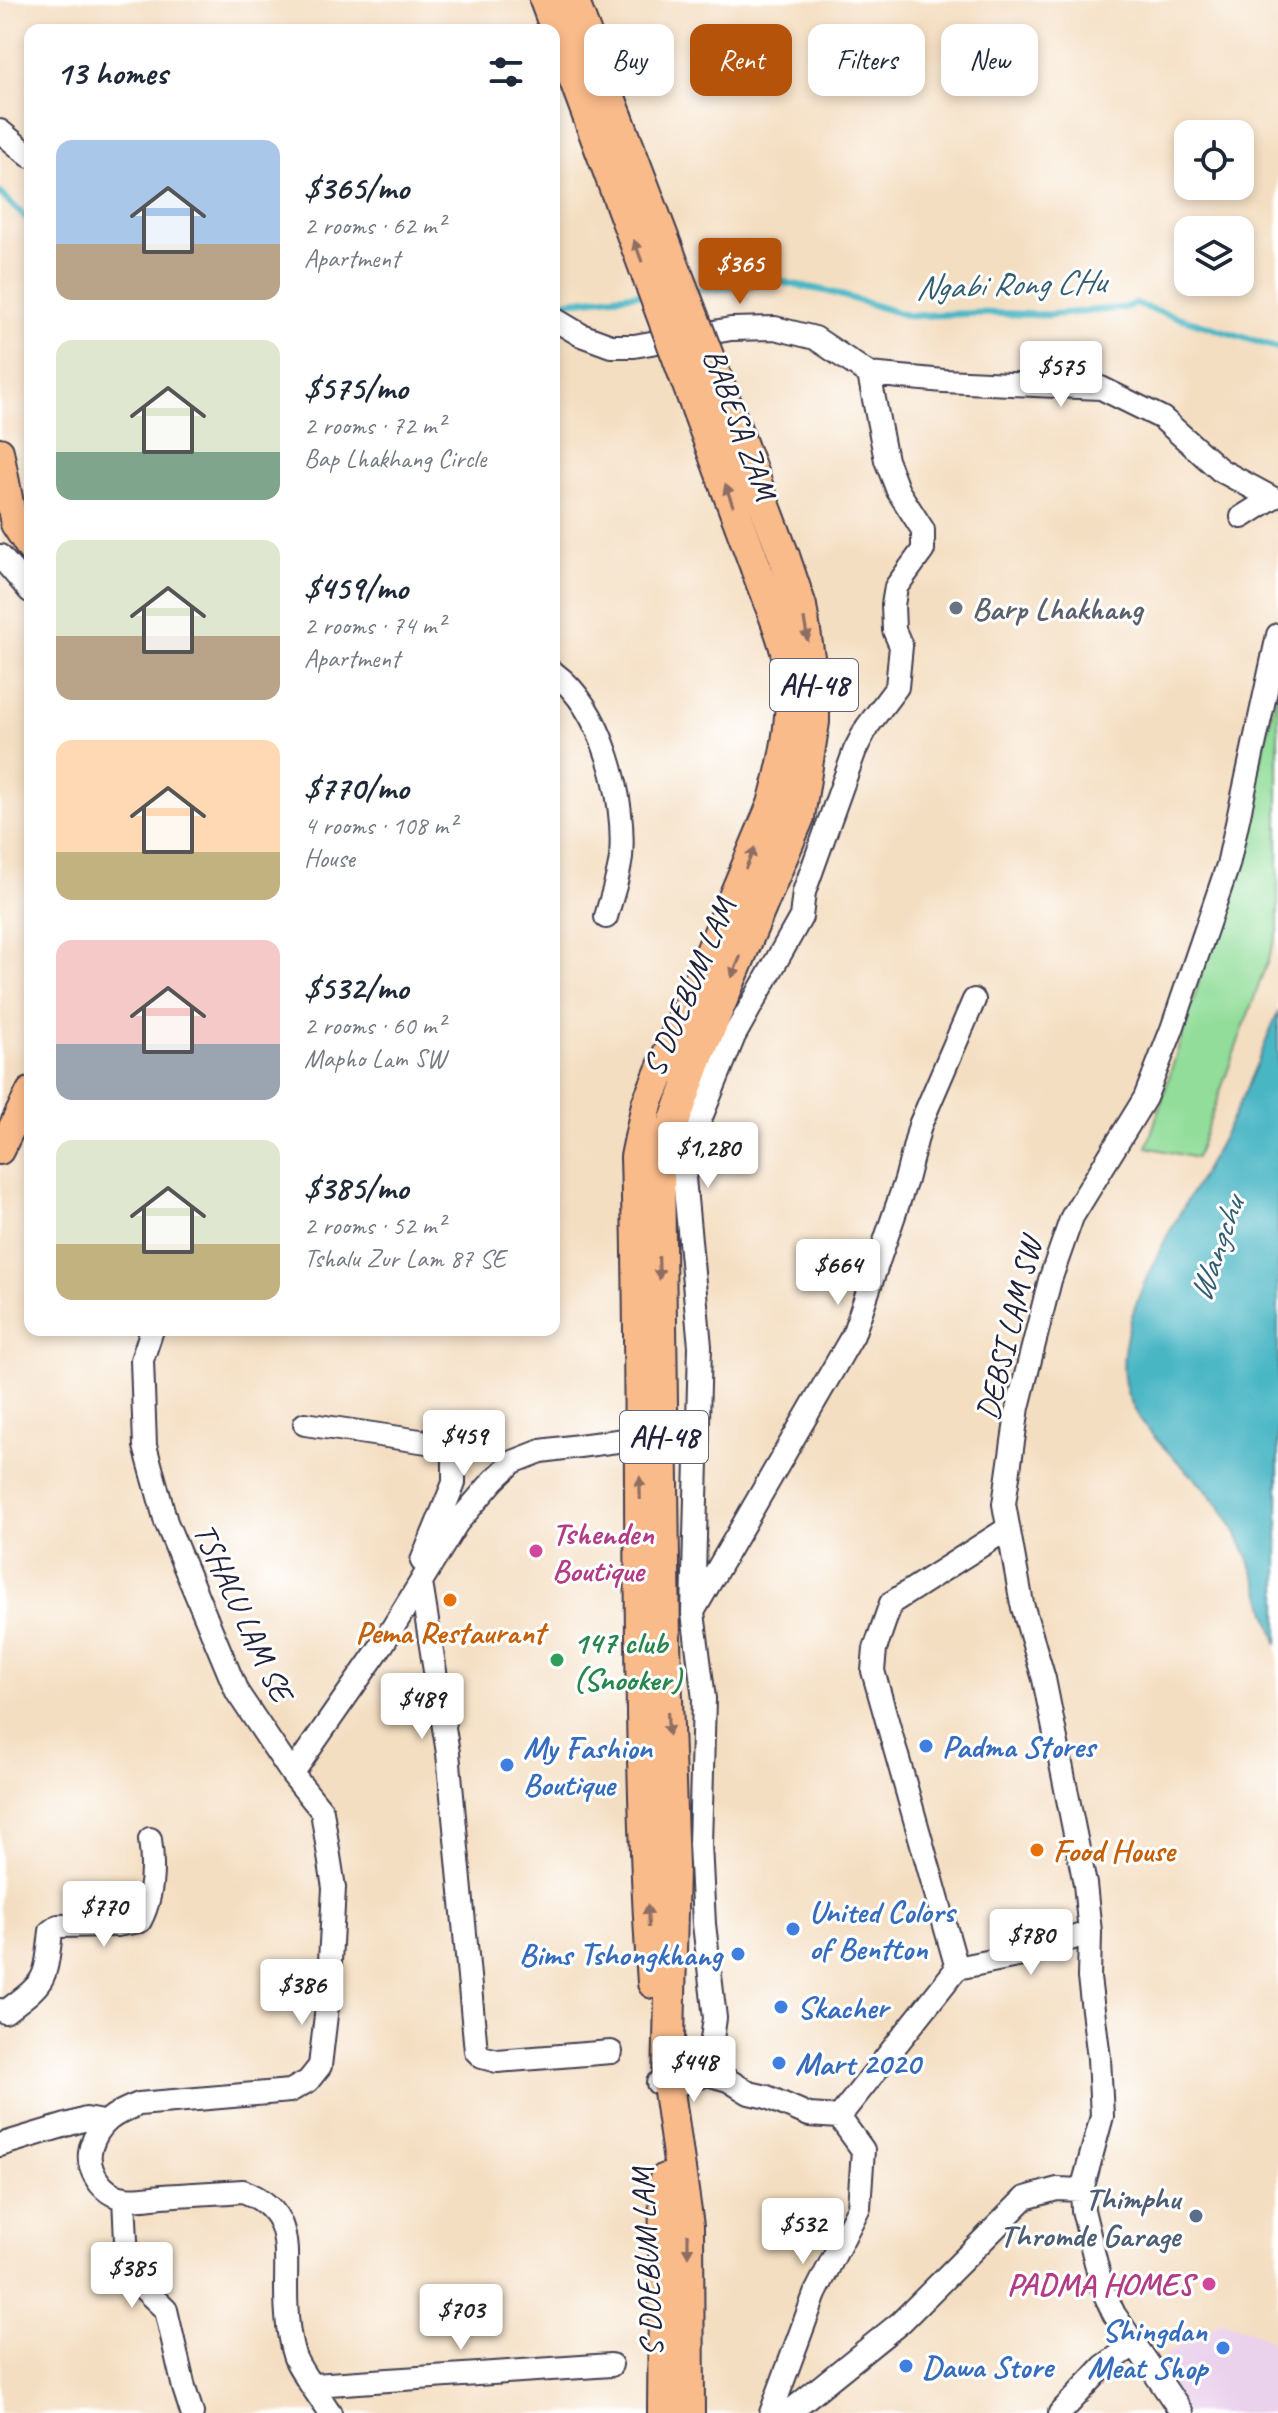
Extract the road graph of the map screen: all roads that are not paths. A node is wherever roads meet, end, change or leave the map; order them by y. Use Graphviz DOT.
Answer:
graph roads {
  1 [pos="545,0"];
  2 [pos="573,0"];
  3 [pos="557,24"];
  4 [pos="560,31"];
  5 [pos="604,120"];
  6 [pos="0,131"];
  7 [pos="24,151"];
  8 [pos="560,323"];
  9 [pos="869,374"];
  10 [pos="0,451"];
  11 [pos="1276,503"];
  12 [pos="1242,517"];
  13 [pos="24,540"];
  14 [pos="0,556"];
  15 [pos="784,556"];
  16 [pos="756,568"];
  17 [pos="24,584"];
  18 [pos="1278,635"];
  19 [pos="560,677"];
  20 [pos="786,811"];
  21 [pos="606,917"];
  22 [pos="974,1000"];
  23 [pos="24,1103"];
  24 [pos="0,1151"];
  25 [pos="150,1336"];
  26 [pos="305,1424"];
  27 [pos="640,1438"];
  28 [pos="1007,1529"];
  29 [pos="421,1583"];
  30 [pos="693,1613"];
  31 [pos="401,1614"];
  32 [pos="292,1774"];
  33 [pos="150,1839"];
  34 [pos="1090,1932"];
  35 [pos="957,1968"];
  36 [pos="0,2010"];
  37 [pos="611,2052"];
  38 [pos="707,2074"];
  39 [pos="663,2084"];
  40 [pos="839,2117"];
  41 [pos="103,2122"];
  42 [pos="0,2145"];
  43 [pos="1082,2190"];
  44 [pos="124,2198"];
  45 [pos="1135,2344"];
  46 [pos="611,2365"];
  47 [pos="314,2385"];
  48 [pos="192,2413"];
  49 [pos="330,2413"];
  50 [pos="663,2413"];
  51 [pos="689,2413"];
  52 [pos="771,2413"];
  53 [pos="788,2413"];
  54 [pos="1060,2413"];
  55 [pos="1182,2413"];
  1 -- 3 [label="highway, AH-48"];
  2 -- 5 [label="highway, AH-48"];
  4 -- 5 [label="highway, AH-48"];
  5 -- 15 [label="highway, BABESA ZAM / AH-48, bridge"];
  16 -- 5 [label="highway, BABESA ZAM / AH-48, one-way, bridge"];
  6 -- 7 [label="street"];
  8 -- 9 [label="street"];
  9 -- 11 [label="street"];
  9 -- 30 [label="street"];
  10 -- 13 [label="main road"];
  11 -- 12 [label="street"];
  14 -- 17 [label="street"];
  15 -- 20 [label="highway, S DOEBUM LAM / AH-48, one-way"];
  16 -- 20 [label="highway, S DOEBUM LAM / AH-48"];
  18 -- 28 [label="street, DEBSI LAM SW"];
  19 -- 21 [label="street"];
  27 -- 20 [label="highway, S DOEBUM LAM / AH-48, one-way"];
  20 -- 39 [label="highway, S DOEBUM LAM / AH-48, one-way"];
  22 -- 30 [label="street"];
  23 -- 24 [label="main road"];
  25 -- 32 [label="street, TSHALU LAM SE"];
  26 -- 31 [label="street"];
  27 -- 29 [label="street"];
  39 -- 27 [label="highway, S DOEBUM LAM / AH-48, one-way"];
  28 -- 34 [label="street, DEBSI LAM SW"];
  28 -- 35 [label="street"];
  29 -- 31 [label="street"];
  29 -- 37 [label="street"];
  30 -- 38 [label="street"];
  31 -- 32 [label="street"];
  32 -- 41 [label="street, TSHALU LAM SE"];
  33 -- 36 [label="street"];
  34 -- 35 [label="street"];
  34 -- 43 [label="street, DEBSI LAM SW"];
  35 -- 40 [label="street"];
  38 -- 39 [label="street"];
  38 -- 40 [label="street"];
  39 -- 50 [label="highway, S DOEBUM LAM / AH-48"];
  39 -- 51 [label="highway, S DOEBUM LAM / AH-48, one-way"];
  40 -- 52 [label="street"];
  41 -- 42 [label="street"];
  41 -- 44 [label="street"];
  43 -- 45 [label="street"];
  43 -- 53 [label="street"];
  44 -- 47 [label="street"];
  44 -- 48 [label="street"];
  45 -- 54 [label="street"];
  45 -- 55 [label="street"];
  46 -- 47 [label="street"];
  47 -- 49 [label="street"];
}
